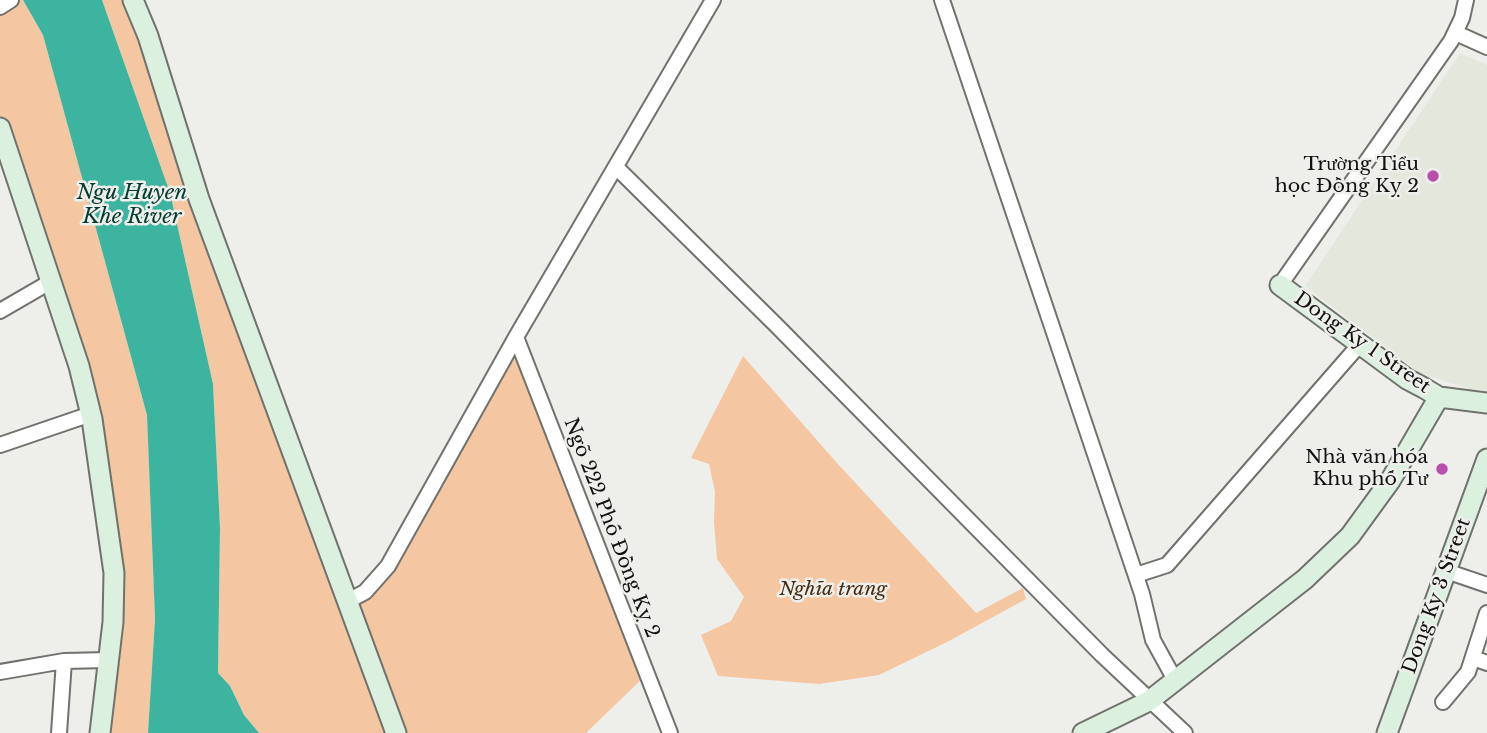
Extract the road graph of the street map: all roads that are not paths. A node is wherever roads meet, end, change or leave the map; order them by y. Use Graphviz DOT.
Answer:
graph roads {
  1 [pos="11,0"];
  2 [pos="133,0"];
  3 [pos="713,0"];
  4 [pos="943,0"];
  5 [pos="1466,0"];
  6 [pos="0,7"];
  7 [pos="1456,33"];
  8 [pos="1487,47"];
  9 [pos="0,128"];
  10 [pos="616,167"];
  11 [pos="50,282"];
  12 [pos="1280,285"];
  13 [pos="0,311"];
  14 [pos="516,337"];
  15 [pos="1360,344"];
  16 [pos="1439,397"];
  17 [pos="1487,403"];
  18 [pos="91,414"];
  19 [pos="0,445"];
  20 [pos="1487,459"];
  21 [pos="1446,571"];
  22 [pos="1136,576"];
  23 [pos="1487,585"];
  24 [pos="348,601"];
  25 [pos="1487,613"];
  26 [pos="108,660"];
  27 [pos="64,661"];
  28 [pos="1480,661"];
  29 [pos="0,672"];
  30 [pos="1175,680"];
  31 [pos="1149,701"];
  32 [pos="1443,702"];
  33 [pos="59,733"];
  34 [pos="100,733"];
  35 [pos="396,733"];
  36 [pos="670,733"];
  37 [pos="1083,733"];
  38 [pos="1185,733"];
  39 [pos="1387,733"];
  1 -- 6 [label="street"];
  2 -- 24 [label="street"];
  3 -- 10 [label="street"];
  4 -- 22 [label="street"];
  5 -- 7 [label="street"];
  7 -- 8 [label="street"];
  7 -- 12 [label="street"];
  9 -- 11 [label="street"];
  10 -- 14 [label="street"];
  10 -- 31 [label="street"];
  11 -- 13 [label="street"];
  11 -- 18 [label="street"];
  12 -- 15 [label="street, Dong Ky 1 Street"];
  14 -- 24 [label="street"];
  14 -- 36 [label="street, Ngõ 222 Phố Đồng Kỵ 2"];
  15 -- 16 [label="street, Dong Ky 1 Street"];
  15 -- 22 [label="street"];
  16 -- 17 [label="street, Dong Ky 1 Street"];
  16 -- 30 [label="street"];
  18 -- 19 [label="street"];
  18 -- 26 [label="street"];
  20 -- 21 [label="street, Dong Ky 3 Street"];
  21 -- 23 [label="street"];
  21 -- 39 [label="street, Dong Ky 3 Street"];
  22 -- 30 [label="street"];
  24 -- 35 [label="street"];
  25 -- 28 [label="street"];
  26 -- 27 [label="street"];
  26 -- 34 [label="street"];
  27 -- 29 [label="street"];
  27 -- 33 [label="street"];
  28 -- 32 [label="street"];
  30 -- 31 [label="street"];
  31 -- 37 [label="street"];
  31 -- 38 [label="street"];
}
